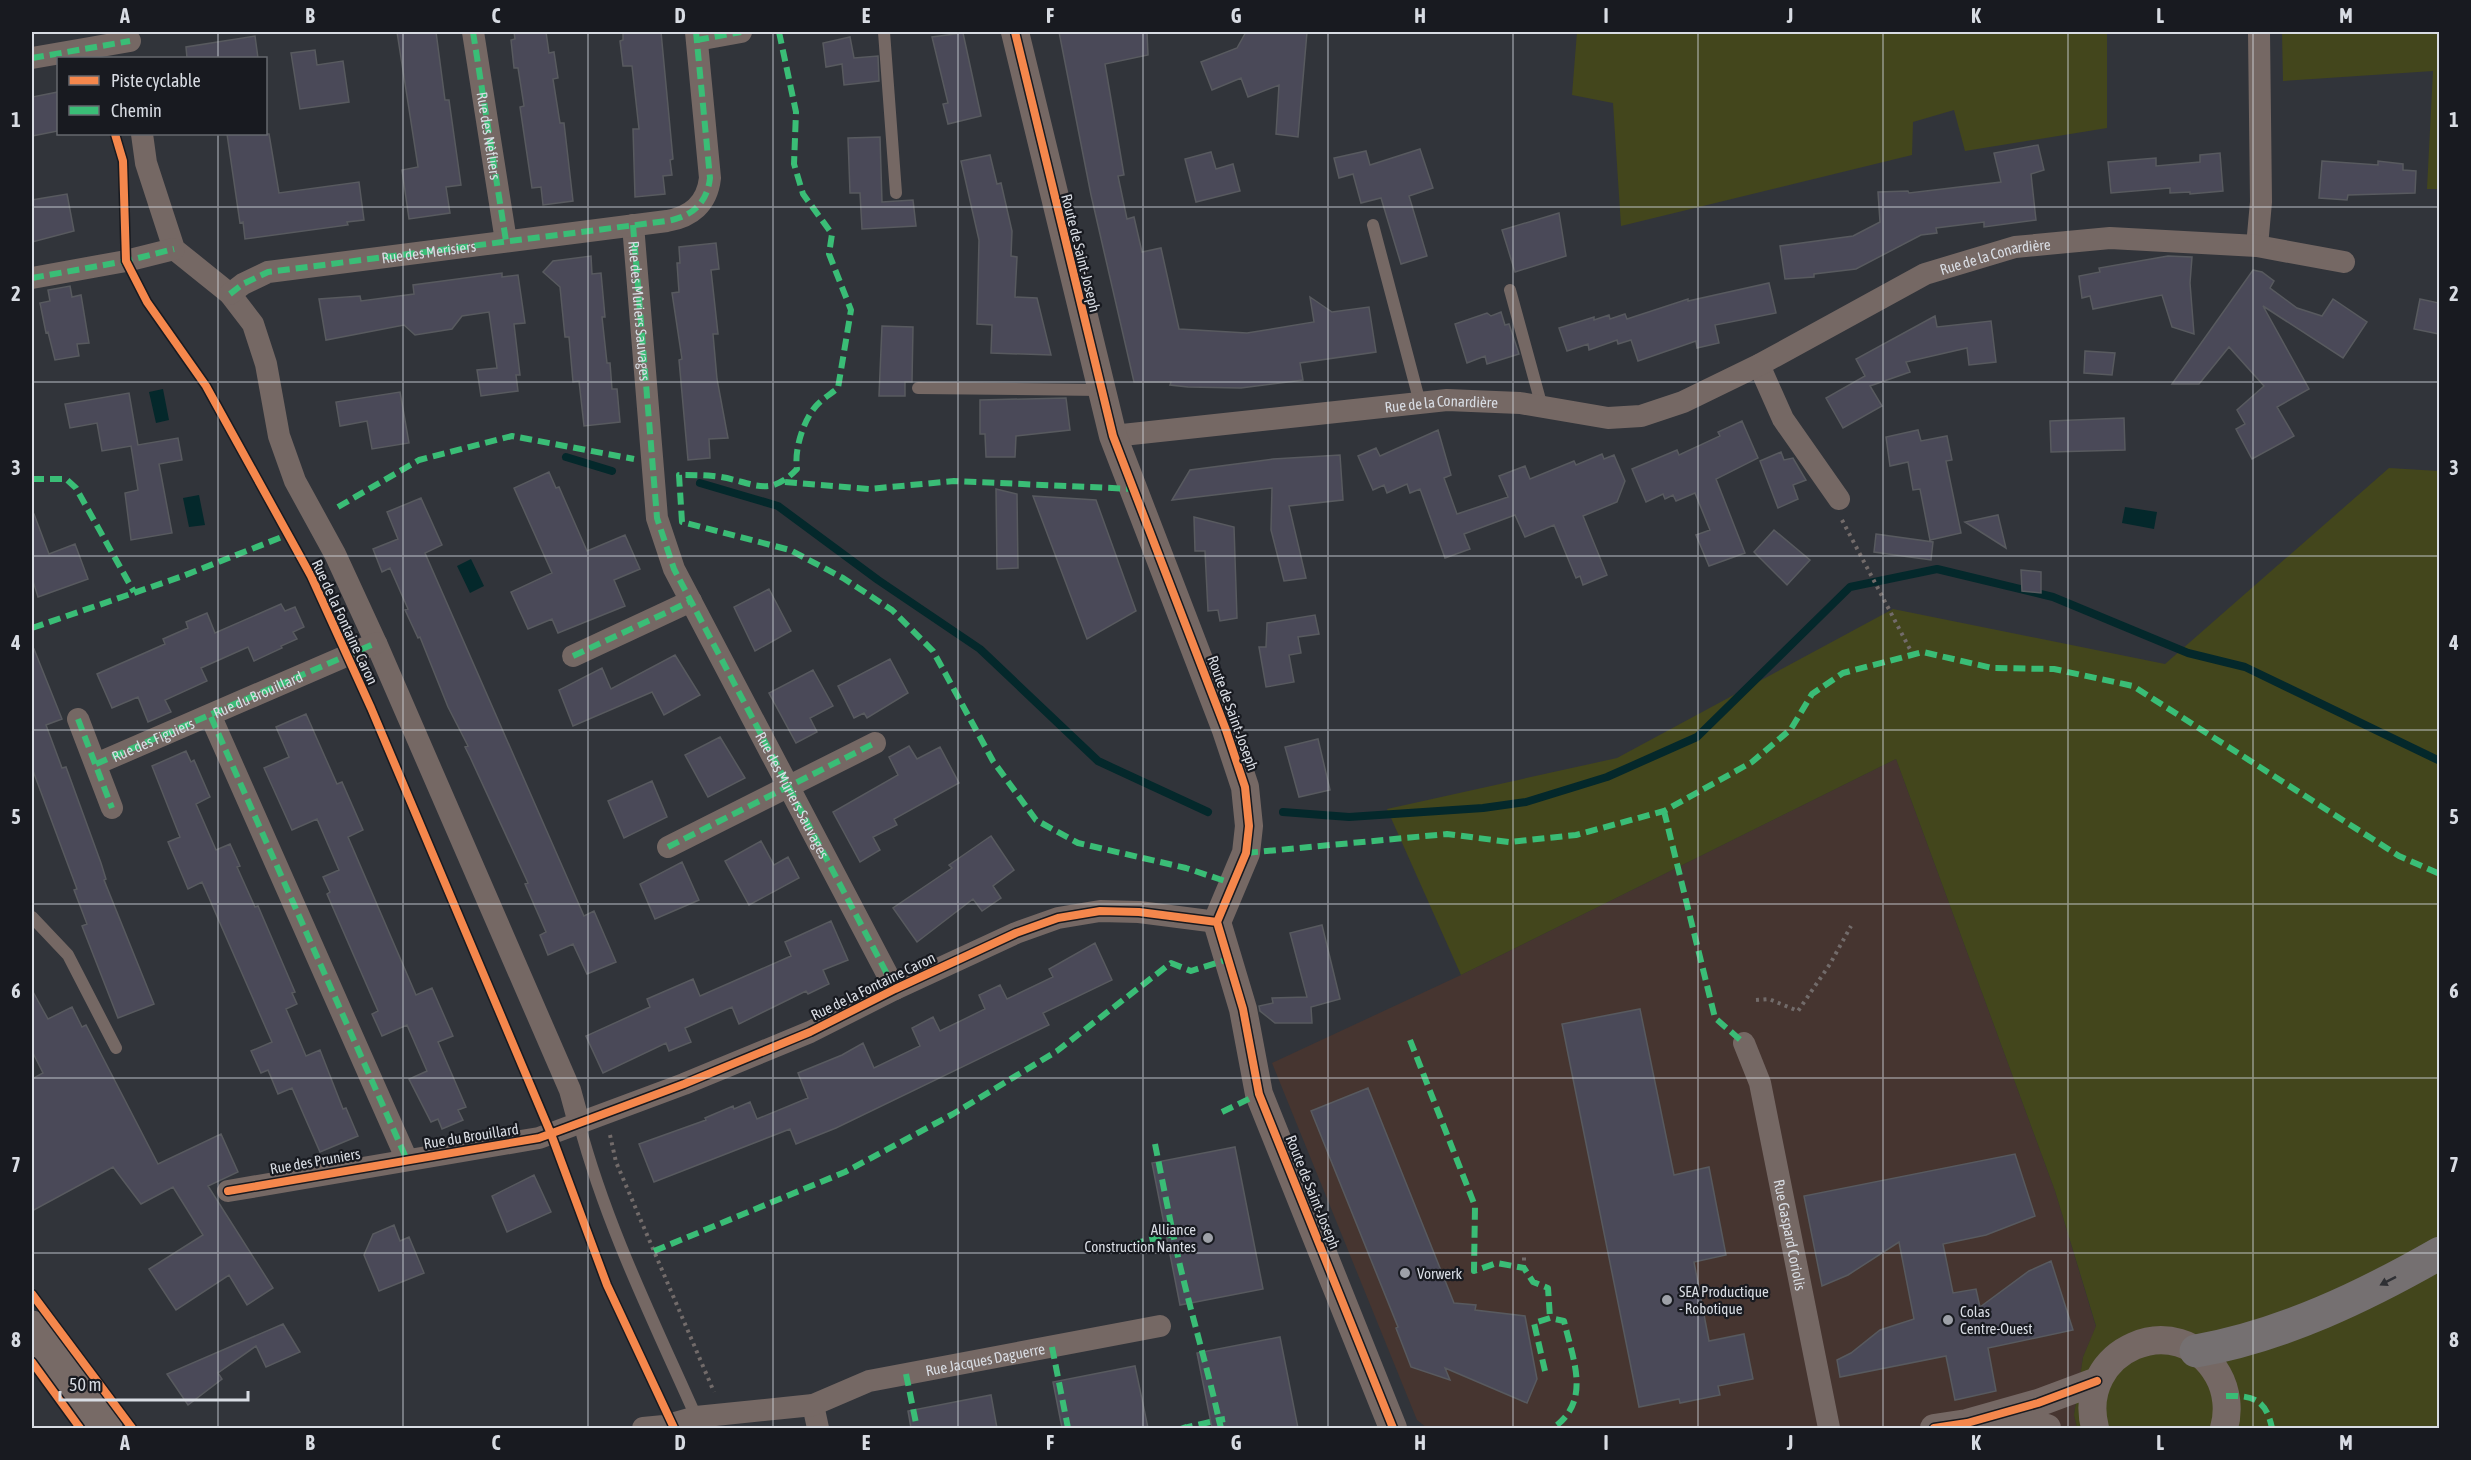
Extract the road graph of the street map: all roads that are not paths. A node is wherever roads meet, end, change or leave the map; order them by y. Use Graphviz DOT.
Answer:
graph roads {
  1 [pos="473,32"];
  2 [pos="741,32"];
  3 [pos="884,32"];
  4 [pos="1015,32"];
  5 [pos="2259,32"];
  6 [pos="697,36"];
  7 [pos="130,44"];
  8 [pos="32,58"];
  9 [pos="142,135"];
  10 [pos="896,193"];
  11 [pos="633,225"];
  12 [pos="1373,225"];
  13 [pos="506,241"];
  14 [pos="2257,246"];
  15 [pos="174,249"];
  16 [pos="2344,262"];
  17 [pos="32,278"];
  18 [pos="1510,290"];
  19 [pos="230,294"];
  20 [pos="1759,365"];
  21 [pos="918,388"];
  22 [pos="1101,390"];
  23 [pos="1420,403"];
  24 [pos="1542,407"];
  25 [pos="1113,436"];
  26 [pos="1839,500"];
  27 [pos="691,601"];
  28 [pos="376,643"];
  29 [pos="573,656"];
  30 [pos="211,717"];
  31 [pos="78,719"];
  32 [pos="875,743"];
  33 [pos="96,764"];
  34 [pos="789,785"];
  35 [pos="112,808"];
  36 [pos="668,847"];
  37 [pos="32,917"];
  38 [pos="1217,922"];
  39 [pos="895,989"];
  40 [pos="1744,1043"];
  41 [pos="116,1048"];
  42 [pos="579,1123"];
  43 [pos="539,1138"];
  44 [pos="407,1160"];
  45 [pos="228,1191"];
  46 [pos="2439,1252"];
  47 [pos="39,1320"];
  48 [pos="1160,1326"];
  49 [pos="2196,1351"];
  50 [pos="2097,1381"];
  51 [pos="813,1405"];
  52 [pos="698,1423"];
  53 [pos="1967,1423"];
  54 [pos="106,1428"];
  55 [pos="643,1428"];
  56 [pos="818,1428"];
  57 [pos="1393,1428"];
  58 [pos="1829,1428"];
  59 [pos="1934,1428"];
  60 [pos="2046,1428"];
  61 [pos="2095,1428"];
  62 [pos="2224,1428"];
  1 -- 13 [label="street, Rue des Nèfliers"];
  2 -- 6 [label="street"];
  3 -- 10 [label="lane"];
  4 -- 22 [label="street, Route de Saint-Joseph"];
  5 -- 14 [label="street"];
  6 -- 11 [label="street, Rue des Mûriers Sauvages"];
  7 -- 8 [label="street"];
  9 -- 15 [label="street"];
  11 -- 13 [label="street, Rue des Merisiers"];
  11 -- 27 [label="street, Rue des Mûriers Sauvages"];
  12 -- 23 [label="lane"];
  13 -- 19 [label="street, Rue des Merisiers"];
  14 -- 16 [label="street, Rue de la Conardière"];
  14 -- 20 [label="street, Rue de la Conardière"];
  15 -- 17 [label="street"];
  15 -- 19 [label="street, Rue de la Fontaine Caron"];
  18 -- 24 [label="lane"];
  19 -- 28 [label="street, Rue de la Fontaine Caron"];
  20 -- 24 [label="street, Rue de la Conardière"];
  20 -- 26 [label="street"];
  21 -- 22 [label="lane"];
  22 -- 25 [label="street, Route de Saint-Joseph"];
  23 -- 24 [label="street, Rue de la Conardière"];
  23 -- 25 [label="street, Rue de la Conardière"];
  25 -- 38 [label="street, Route de Saint-Joseph"];
  27 -- 29 [label="street"];
  27 -- 34 [label="street, Rue des Mûriers Sauvages"];
  28 -- 30 [label="street, Rue du Brouillard"];
  28 -- 42 [label="street, Rue de la Fontaine Caron"];
  30 -- 33 [label="street, Rue des Figuiers"];
  30 -- 44 [label="street, Rue du Brouillard"];
  31 -- 33 [label="street, Rue des Figuiers"];
  32 -- 34 [label="street"];
  33 -- 35 [label="street, Rue des Figuiers"];
  34 -- 36 [label="street"];
  34 -- 39 [label="street, Rue des Mûriers Sauvages"];
  37 -- 41 [label="lane"];
  38 -- 39 [label="street, Rue de la Fontaine Caron"];
  38 -- 57 [label="street, Route de Saint-Joseph"];
  39 -- 42 [label="street, Rue de la Fontaine Caron"];
  40 -- 58 [label="street, Rue Gaspard Coriolis"];
  42 -- 43 [label="street, Rue de la Fontaine Caron"];
  42 -- 52 [label="lane"];
  43 -- 44 [label="street, Rue du Brouillard"];
  44 -- 45 [label="street, Rue des Pruniers"];
  46 -- 49 [label="highway, one-way"];
  47 -- 54 [label="main road"];
  48 -- 51 [label="street, Rue Jacques Daguerre"];
  49 -- 50 [label="street"];
  49 -- 62 [label="street"];
  50 -- 53 [label="street"];
  50 -- 61 [label="street"];
  51 -- 52 [label="street, Rue Jacques Daguerre"];
  51 -- 56 [label="street"];
  52 -- 55 [label="street, Rue Jacques Daguerre"];
  53 -- 59 [label="street"];
  53 -- 60 [label="street"];
}
